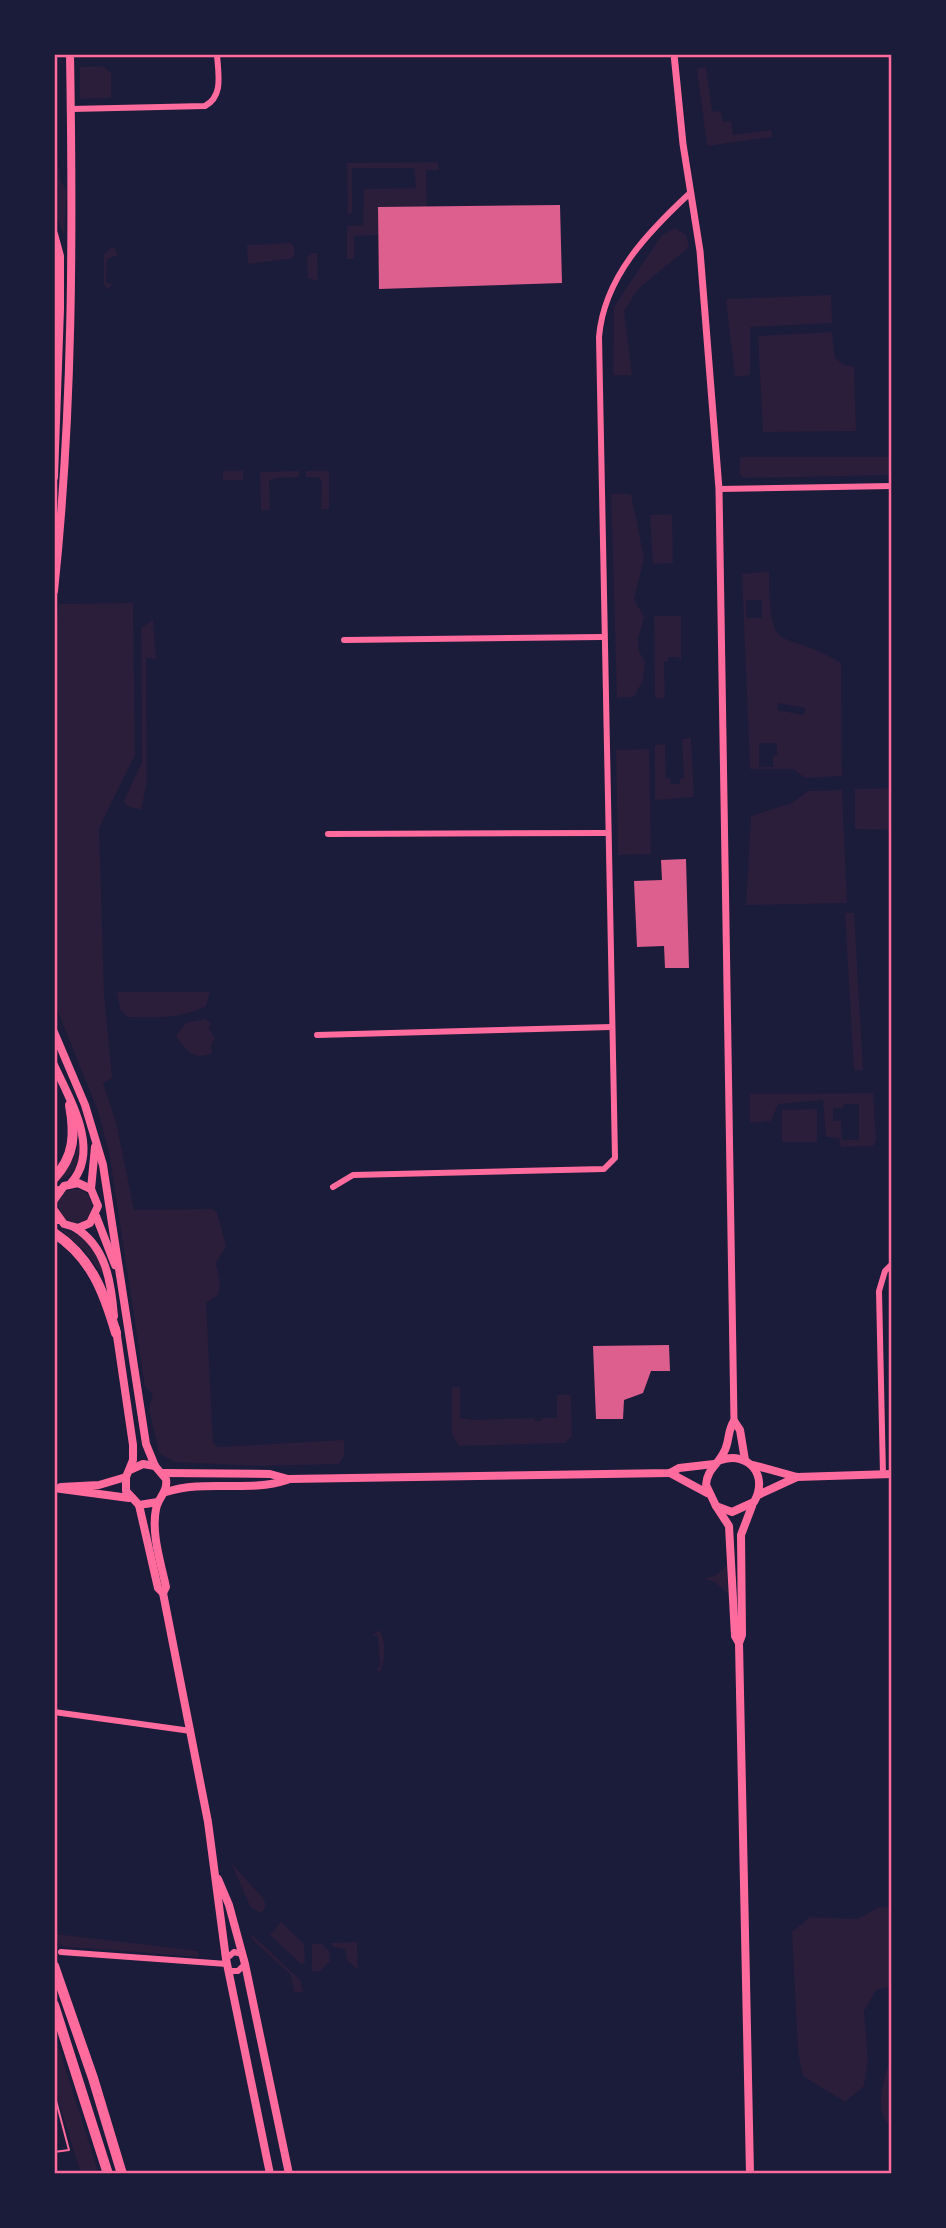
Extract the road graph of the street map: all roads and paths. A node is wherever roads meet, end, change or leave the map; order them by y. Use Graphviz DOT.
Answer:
graph roads {
  1 [pos="70,54"];
  2 [pos="217,54"];
  3 [pos="674,54"];
  4 [pos="71,109"];
  5 [pos="691,193"];
  6 [pos="54,234"];
  7 [pos="54,477"];
  8 [pos="892,486"];
  9 [pos="719,489"];
  10 [pos="54,591"];
  11 [pos="603,637"];
  12 [pos="344,640"];
  13 [pos="606,833"];
  14 [pos="328,834"];
  15 [pos="611,1027"];
  16 [pos="54,1032"];
  17 [pos="317,1035"];
  18 [pos="54,1065"];
  19 [pos="70,1105"];
  20 [pos="94,1134"];
  21 [pos="54,1178"];
  22 [pos="71,1183"];
  23 [pos="333,1188"];
  24 [pos="91,1189"];
  25 [pos="56,1195"];
  26 [pos="55,1215"];
  27 [pos="96,1216"];
  28 [pos="74,1227"];
  29 [pos="54,1233"];
  30 [pos="892,1264"];
  31 [pos="121,1292"];
  32 [pos="116,1333"];
  33 [pos="734,1421"];
  34 [pos="717,1462"];
  35 [pos="749,1462"];
  36 [pos="155,1466"];
  37 [pos="129,1473"];
  38 [pos="162,1473"];
  39 [pos="670,1473"];
  40 [pos="887,1475"];
  41 [pos="797,1477"];
  42 [pos="288,1479"];
  43 [pos="54,1488"];
  44 [pos="166,1492"];
  45 [pos="708,1494"];
  46 [pos="129,1497"];
  47 [pos="756,1498"];
  48 [pos="158,1502"];
  49 [pos="139,1505"];
  50 [pos="716,1506"];
  51 [pos="163,1593"];
  52 [pos="738,1643"];
  53 [pos="54,1712"];
  54 [pos="191,1731"];
  55 [pos="216,1877"];
  56 [pos="61,1952"];
  57 [pos="242,1954"];
  58 [pos="245,1964"];
  59 [pos="227,1965"];
  60 [pos="54,1966"];
  61 [pos="54,2005"];
  62 [pos="54,2093"];
  63 [pos="54,2152"];
  64 [pos="108,2174"];
  65 [pos="122,2174"];
  66 [pos="268,2174"];
  67 [pos="289,2174"];
  68 [pos="750,2174"];
  1 -- 4 [label="main road"];
  2 -- 4 [label="street"];
  3 -- 5 [label="street"];
  4 -- 10 [label="main road"];
  5 -- 9 [label="street"];
  5 -- 11 [label="street"];
  6 -- 7 [label="main road"];
  8 -- 9 [label="street"];
  9 -- 33 [label="street"];
  11 -- 12 [label="street"];
  11 -- 13 [label="street"];
  13 -- 14 [label="street"];
  13 -- 15 [label="street"];
  15 -- 17 [label="street"];
  15 -- 23 [label="street"];
  16 -- 20 [label="main road"];
  18 -- 19 [label="main road"];
  19 -- 21 [label="highway"];
  19 -- 22 [label="main road"];
  20 -- 24 [label="main road"];
  20 -- 31 [label="main road"];
  22 -- 24 [label="main road"];
  22 -- 25 [label="main road"];
  24 -- 27 [label="main road"];
  26 -- 28 [label="main road"];
  27 -- 28 [label="main road"];
  27 -- 31 [label="main road"];
  28 -- 32 [label="main road"];
  29 -- 32 [label="highway"];
  30 -- 40 [label="street"];
  31 -- 36 [label="main road"];
  32 -- 37 [label="main road"];
  33 -- 34 [label="main road"];
  33 -- 35 [label="main road"];
  34 -- 35 [label="main road"];
  34 -- 39 [label="main road"];
  34 -- 45 [label="main road"];
  35 -- 41 [label="main road"];
  35 -- 47 [label="main road"];
  36 -- 37 [label="main road"];
  36 -- 38 [label="main road"];
  37 -- 43 [label="main road"];
  37 -- 46 [label="main road"];
  38 -- 42 [label="main road"];
  38 -- 44 [label="main road"];
  39 -- 42 [label="main road"];
  39 -- 45 [label="main road"];
  40 -- 41 [label="main road"];
  41 -- 47 [label="main road"];
  42 -- 44 [label="main road"];
  43 -- 46 [label="main road"];
  44 -- 48 [label="main road"];
  45 -- 50 [label="main road"];
  46 -- 49 [label="main road"];
  47 -- 50 [label="main road"];
  47 -- 52 [label="main road"];
  48 -- 49 [label="main road"];
  48 -- 51 [label="main road"];
  49 -- 51 [label="main road"];
  50 -- 52 [label="main road"];
  51 -- 54 [label="main road"];
  52 -- 68 [label="main road"];
  53 -- 54 [label="street"];
  54 -- 55 [label="main road"];
  55 -- 57 [label="main road"];
  55 -- 59 [label="main road"];
  56 -- 59 [label="street"];
  57 -- 58 [label="main road"];
  57 -- 59 [label="street"];
  58 -- 59 [label="street"];
  58 -- 67 [label="main road"];
  59 -- 66 [label="main road"];
  60 -- 65 [label="highway"];
  61 -- 64 [label="highway"];
  62 -- 63 [label="path"];
}
